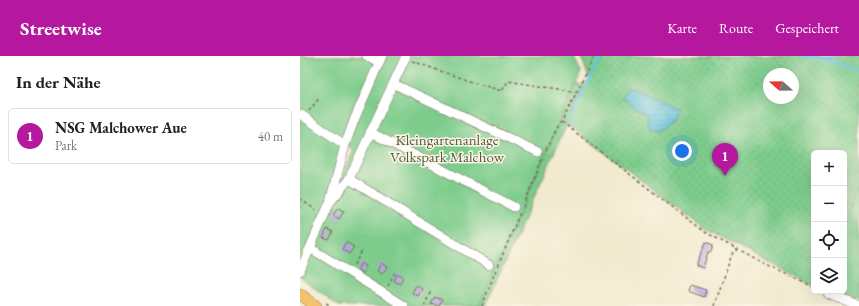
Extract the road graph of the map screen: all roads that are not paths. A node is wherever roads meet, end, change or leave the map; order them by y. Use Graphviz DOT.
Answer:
graph roads {
  1 [pos="367,56"];
  2 [pos="406,57"];
  3 [pos="381,59"];
  4 [pos="394,84"];
  5 [pos="302,116"];
  6 [pos="370,132"];
  7 [pos="345,145"];
  8 [pos="538,152"];
  9 [pos="349,179"];
  10 [pos="330,202"];
  11 [pos="514,207"];
  12 [pos="310,248"];
  13 [pos="489,264"];
  14 [pos="300,271"];
  15 [pos="300,294"];
  16 [pos="828,294"];
  17 [pos="316,306"];
  18 [pos="404,306"];
  19 [pos="859,306"];
  1 -- 3 [label="lane"];
  2 -- 4 [label="lane"];
  3 -- 7 [label="lane"];
  4 -- 6 [label="lane"];
  4 -- 8 [label="lane"];
  5 -- 7 [label="lane"];
  6 -- 9 [label="lane"];
  6 -- 11 [label="lane"];
  7 -- 10 [label="lane"];
  9 -- 10 [label="lane"];
  9 -- 13 [label="lane"];
  10 -- 12 [label="lane"];
  12 -- 14 [label="lane"];
  12 -- 18 [label="lane"];
  15 -- 17 [label="main road"];
  16 -- 19 [label="lane"];
}
